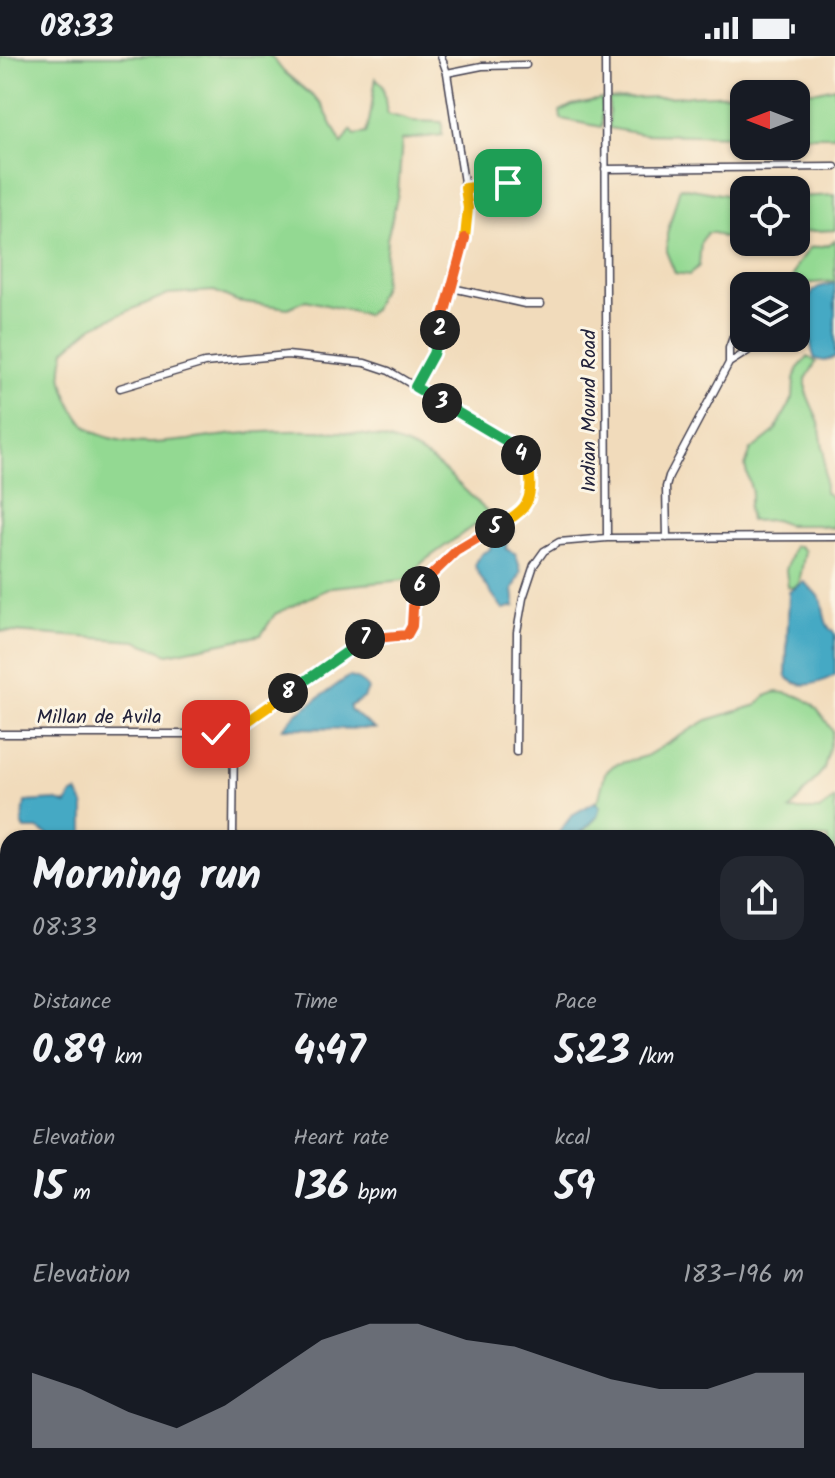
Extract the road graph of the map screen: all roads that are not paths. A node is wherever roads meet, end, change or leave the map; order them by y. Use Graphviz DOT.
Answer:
graph roads {
  1 [pos="441,56"];
  2 [pos="605,56"];
  3 [pos="526,65"];
  4 [pos="447,73"];
  5 [pos="835,167"];
  6 [pos="605,169"];
  7 [pos="534,182"];
  8 [pos="465,188"];
  9 [pos="452,288"];
  10 [pos="541,304"];
  11 [pos="730,352"];
  12 [pos="746,352"];
  13 [pos="729,363"];
  14 [pos="415,387"];
  15 [pos="120,388"];
  16 [pos="835,537"];
  17 [pos="607,538"];
  18 [pos="667,538"];
  19 [pos="234,731"];
  20 [pos="0,734"];
  21 [pos="516,752"];
  22 [pos="233,830"];
  1 -- 4 [label="street"];
  2 -- 6 [label="street, Indian Mound Road"];
  3 -- 4 [label="street"];
  4 -- 8 [label="street"];
  5 -- 6 [label="street"];
  6 -- 17 [label="street, Indian Mound Road"];
  7 -- 8 [label="street"];
  8 -- 9 [label="street"];
  9 -- 10 [label="street"];
  9 -- 14 [label="street"];
  11 -- 13 [label="street"];
  12 -- 13 [label="street"];
  13 -- 18 [label="street"];
  14 -- 15 [label="street"];
  14 -- 19 [label="street"];
  16 -- 18 [label="street"];
  17 -- 18 [label="street"];
  17 -- 21 [label="street"];
  19 -- 20 [label="street, Millan de Avila"];
  19 -- 22 [label="street"];
}
